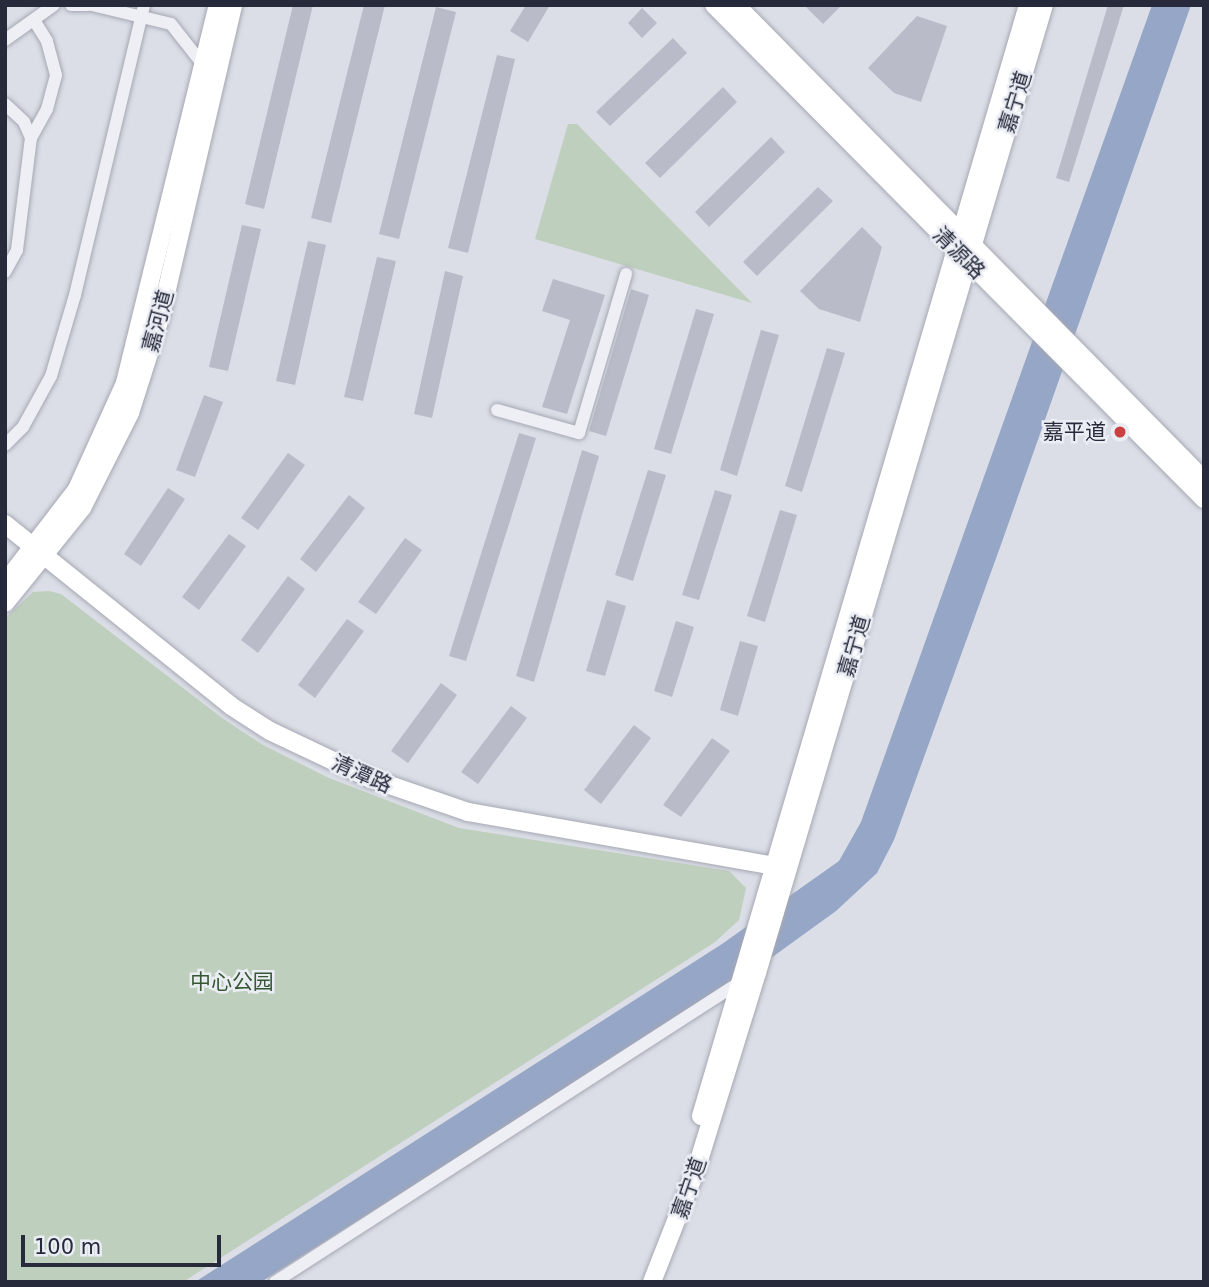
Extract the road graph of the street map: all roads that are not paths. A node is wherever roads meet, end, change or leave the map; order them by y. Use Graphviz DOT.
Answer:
graph roads {
  1 [pos="54,5"];
  2 [pos="71,5"];
  3 [pos="90,5"];
  4 [pos="218,5"];
  5 [pos="233,5"];
  6 [pos="714,5"];
  7 [pos="736,5"];
  8 [pos="1028,5"];
  9 [pos="1044,5"];
  10 [pos="142,10"];
  11 [pos="34,20"];
  12 [pos="5,40"];
  13 [pos="204,66"];
  14 [pos="5,104"];
  15 [pos="31,138"];
  16 [pos="965,248"];
  17 [pos="5,272"];
  18 [pos="626,274"];
  19 [pos="1077,362"];
  20 [pos="496,410"];
  21 [pos="5,445"];
  22 [pos="1204,480"];
  23 [pos="1204,499"];
  24 [pos="5,524"];
  25 [pos="39,555"];
  26 [pos="5,583"];
  27 [pos="5,603"];
  28 [pos="781,867"];
  29 [pos="740,982"];
  30 [pos="275,1282"];
  31 [pos="640,1282"];
  32 [pos="652,1282"];
  1 -- 11 [label="street"];
  2 -- 3 [label="street"];
  3 -- 10 [label="street"];
  4 -- 13 [label="street, 嘉河道"];
  5 -- 25 [label="street, 嘉河道"];
  6 -- 16 [label="street, 清源路"];
  7 -- 16 [label="street, 清源路"];
  8 -- 16 [label="street, 嘉宁道"];
  9 -- 16 [label="street, 嘉宁道"];
  10 -- 13 [label="street"];
  10 -- 21 [label="street"];
  11 -- 12 [label="street"];
  11 -- 15 [label="street"];
  13 -- 25 [label="street, 嘉河道"];
  14 -- 15 [label="street"];
  15 -- 17 [label="street"];
  16 -- 19 [label="street, 清源路"];
  16 -- 28 [label="street, 嘉宁道"];
  18 -- 20 [label="street"];
  19 -- 22 [label="street, 清源路"];
  19 -- 23 [label="street, 清源路"];
  24 -- 25 [label="street, 清潭路"];
  25 -- 26 [label="street, 嘉河道"];
  25 -- 27 [label="street, 嘉河道"];
  25 -- 28 [label="street, 清潭路"];
  28 -- 29 [label="street, 嘉宁道"];
  28 -- 32 [label="street, 嘉宁道"];
  29 -- 30 [label="street"];
  29 -- 31 [label="street, 嘉宁道"];
}
